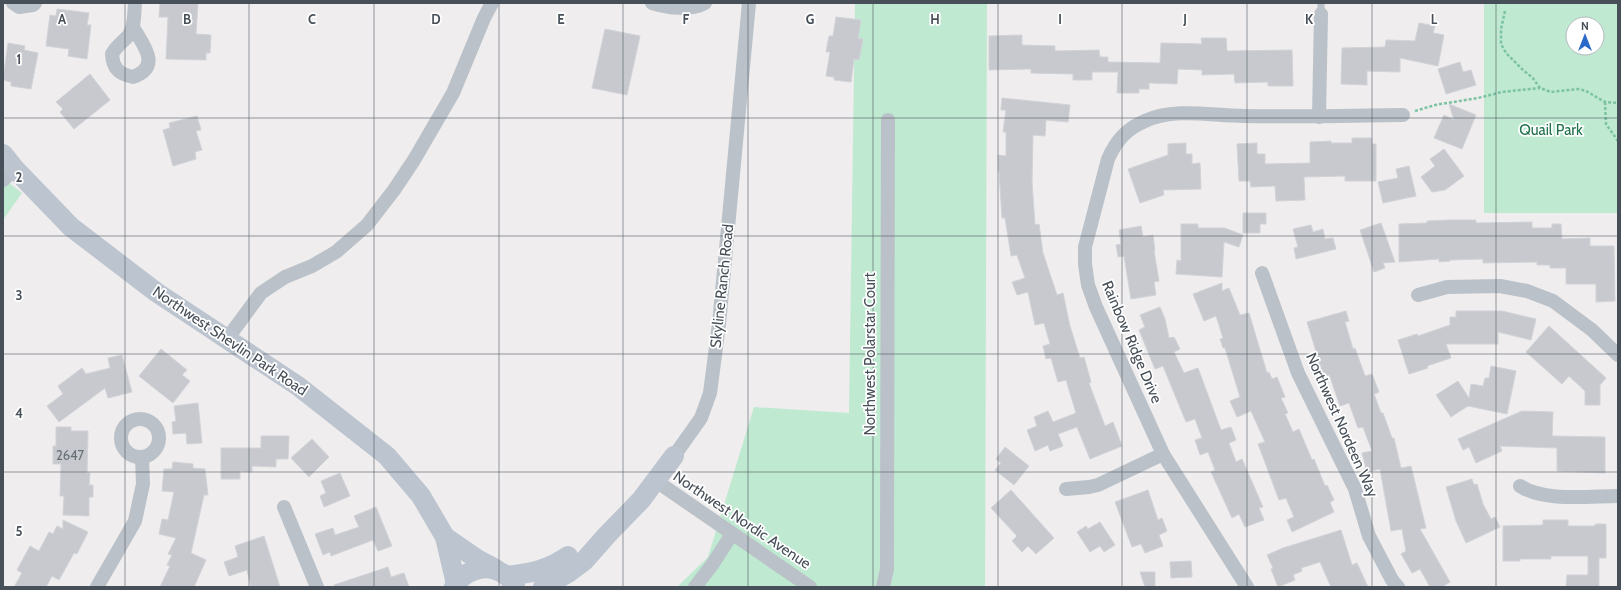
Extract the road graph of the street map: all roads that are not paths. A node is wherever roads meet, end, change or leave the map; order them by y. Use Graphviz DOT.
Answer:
graph roads {
  1 [pos="13,3"];
  2 [pos="34,3"];
  3 [pos="135,3"];
  4 [pos="492,3"];
  5 [pos="652,3"];
  6 [pos="705,3"];
  7 [pos="749,3"];
  8 [pos="1321,8"];
  9 [pos="133,27"];
  10 [pos="1403,115"];
  11 [pos="1319,117"];
  12 [pos="888,120"];
  13 [pos="7,168"];
  14 [pos="1262,273"];
  15 [pos="1418,295"];
  16 [pos="227,339"];
  17 [pos="1618,355"];
  18 [pos="1163,454"];
  19 [pos="674,456"];
  20 [pos="142,457"];
  21 [pos="656,481"];
  22 [pos="1520,486"];
  23 [pos="1066,489"];
  24 [pos="1618,496"];
  25 [pos="284,507"];
  26 [pos="732,534"];
  27 [pos="607,535"];
  28 [pos="445,537"];
  29 [pos="507,578"];
  30 [pos="455,586"];
  31 [pos="97,587"];
  32 [pos="317,587"];
  33 [pos="544,587"];
  34 [pos="695,587"];
  35 [pos="810,587"];
  36 [pos="883,587"];
  37 [pos="1247,587"];
  38 [pos="1398,587"];
  1 -- 2 [label="street"];
  3 -- 9 [label="street"];
  4 -- 16 [label="street"];
  5 -- 6 [label="street"];
  7 -- 19 [label="street, Skyline Ranch Road"];
  8 -- 11 [label="street"];
  10 -- 11 [label="street, Rainbow Ridge Drive"];
  11 -- 18 [label="street, Rainbow Ridge Drive"];
  12 -- 36 [label="street, Northwest Polarstar Court"];
  13 -- 16 [label="street, Northwest Shevlin Park Road"];
  14 -- 38 [label="street, Northwest Nordeen Way"];
  15 -- 17 [label="street"];
  16 -- 28 [label="street, Northwest Shevlin Park Road"];
  18 -- 23 [label="street"];
  18 -- 37 [label="street, Rainbow Ridge Drive"];
  19 -- 21 [label="street, Skyline Ranch Road"];
  20 -- 31 [label="street"];
  21 -- 26 [label="street, Northwest Nordic Avenue"];
  21 -- 27 [label="street, Skyline Ranch Road"];
  22 -- 24 [label="street"];
  25 -- 32 [label="street"];
  26 -- 34 [label="street"];
  26 -- 35 [label="street, Northwest Nordic Avenue"];
  27 -- 29 [label="street, Skyline Ranch Road"];
  27 -- 33 [label="street, Skyline Ranch Road"];
  28 -- 29 [label="street, Northwest Shevlin Park Road"];
  28 -- 30 [label="street, Northwest Shevlin Park Road"];
  29 -- 30 [label="street, Skyline Ranch Road"];
}
